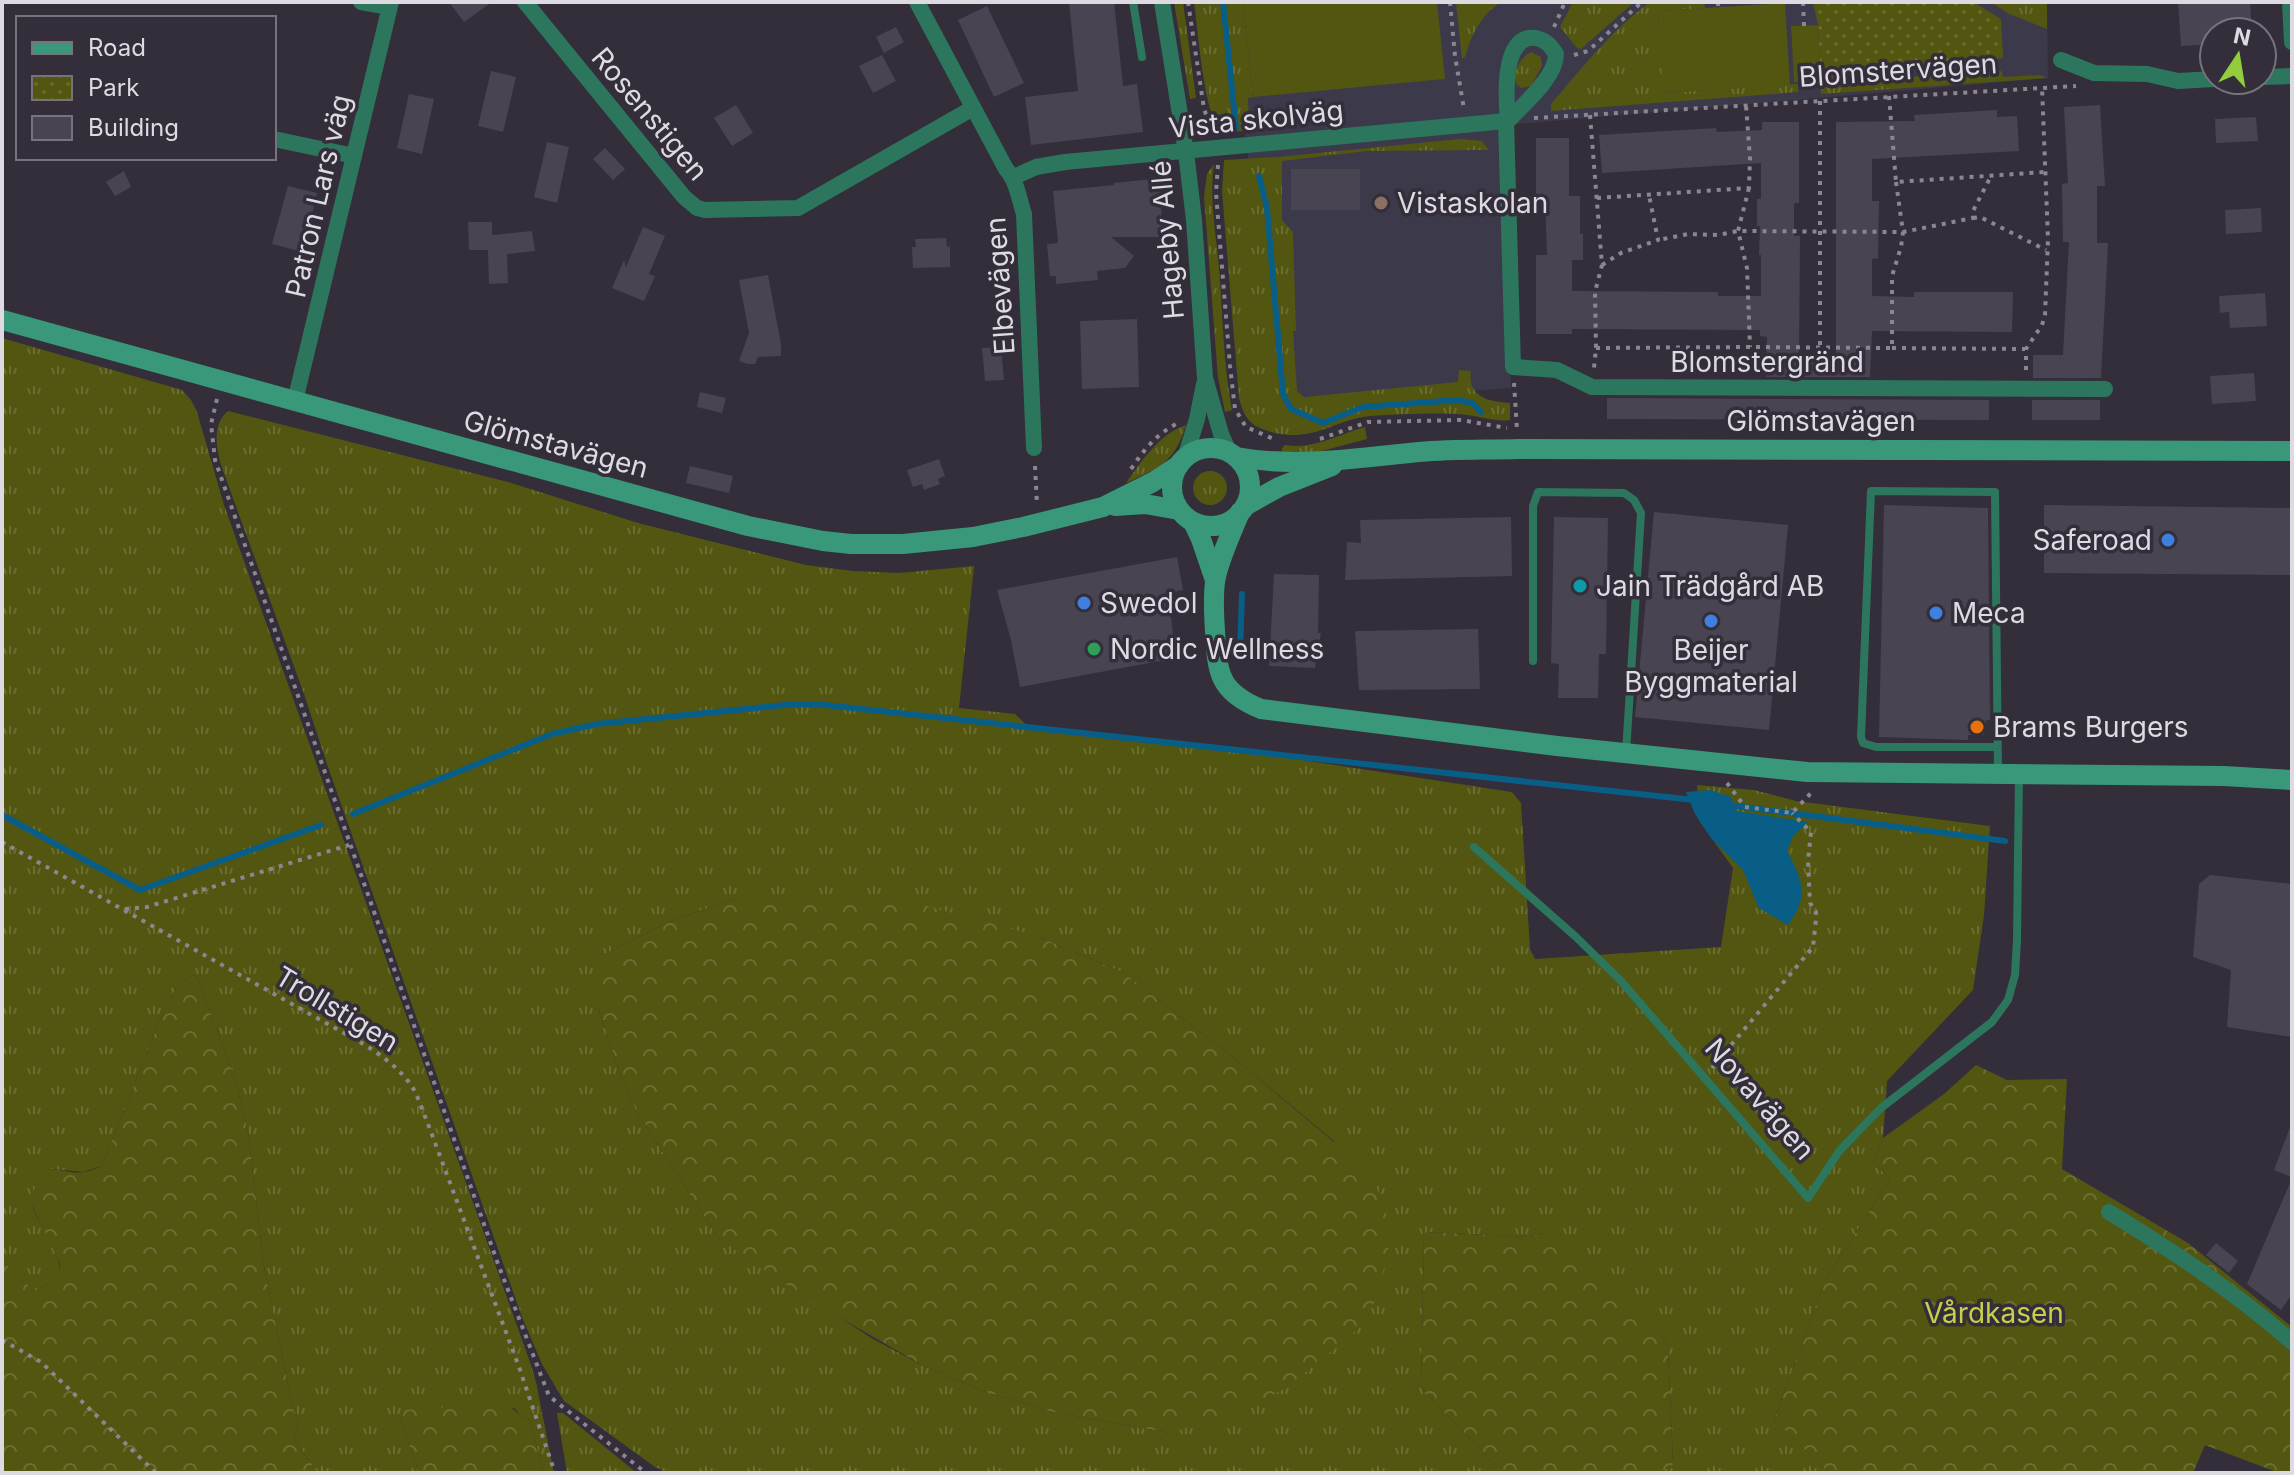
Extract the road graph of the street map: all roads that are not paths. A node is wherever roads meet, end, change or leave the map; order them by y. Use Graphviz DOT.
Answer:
graph roads {
  1 [pos="361,2"];
  2 [pos="525,2"];
  3 [pos="917,2"];
  4 [pos="1133,2"];
  5 [pos="1162,2"];
  6 [pos="2290,2"];
  7 [pos="390,5"];
  8 [pos="2292,42"];
  9 [pos="1142,57"];
  10 [pos="2061,60"];
  11 [pos="2198,83"];
  12 [pos="973,108"];
  13 [pos="1507,121"];
  14 [pos="276,139"];
  15 [pos="1186,152"];
  16 [pos="354,156"];
  17 [pos="1014,177"];
  18 [pos="2,320"];
  19 [pos="1205,378"];
  20 [pos="2105,389"];
  21 [pos="295,401"];
  22 [pos="1034,448"];
  23 [pos="2292,451"];
  24 [pos="1233,456"];
  25 [pos="1350,459"];
  26 [pos="1182,461"];
  27 [pos="1103,507"];
  28 [pos="1242,509"];
  29 [pos="1186,516"];
  30 [pos="1215,580"];
  31 [pos="1533,661"];
  32 [pos="1997,747"];
  33 [pos="1626,754"];
  34 [pos="1998,773"];
  35 [pos="2019,773"];
  36 [pos="2292,780"];
  37 [pos="1474,847"];
  38 [pos="2109,1212"];
  39 [pos="2292,1342"];
  1 -- 7 [label="street"];
  2 -- 12 [label="street, Rosenstigen"];
  3 -- 12 [label="street, Elbevägen"];
  4 -- 9 [label="lane"];
  5 -- 15 [label="street, Hageby Allé"];
  6 -- 8 [label="street"];
  7 -- 16 [label="street, Patron Lars väg"];
  10 -- 11 [label="street"];
  12 -- 17 [label="street, Elbevägen"];
  13 -- 13 [label="street"];
  13 -- 15 [label="street, Vista skolväg"];
  13 -- 20 [label="street, Blomstergränd"];
  14 -- 16 [label="street"];
  15 -- 17 [label="street, Vista skolväg"];
  15 -- 19 [label="street, Hageby Allé"];
  16 -- 21 [label="street, Patron Lars väg"];
  17 -- 22 [label="street, Elbevägen"];
  18 -- 21 [label="main road, Glömstavägen"];
  19 -- 24 [label="street, Hageby Allé"];
  19 -- 26 [label="street, Hageby Allé"];
  21 -- 27 [label="main road, Glömstavägen"];
  23 -- 25 [label="main road, Glömstavägen"];
  24 -- 25 [label="main road, Glömstavägen"];
  24 -- 26 [label="main road, Glömstavägen"];
  24 -- 28 [label="main road"];
  25 -- 28 [label="main road, Glömstavägen"];
  26 -- 27 [label="main road, Glömstavägen"];
  26 -- 29 [label="main road"];
  27 -- 29 [label="main road, Glömstavägen"];
  28 -- 29 [label="main road, Glömstavägen"];
  28 -- 30 [label="main road"];
  29 -- 30 [label="main road"];
  30 -- 33 [label="main road"];
  31 -- 33 [label="lane"];
  32 -- 32 [label="lane"];
  32 -- 34 [label="lane"];
  33 -- 34 [label="main road"];
  34 -- 35 [label="main road"];
  35 -- 36 [label="main road"];
  35 -- 37 [label="lane, Novavägen"];
  38 -- 39 [label="street"];
}
